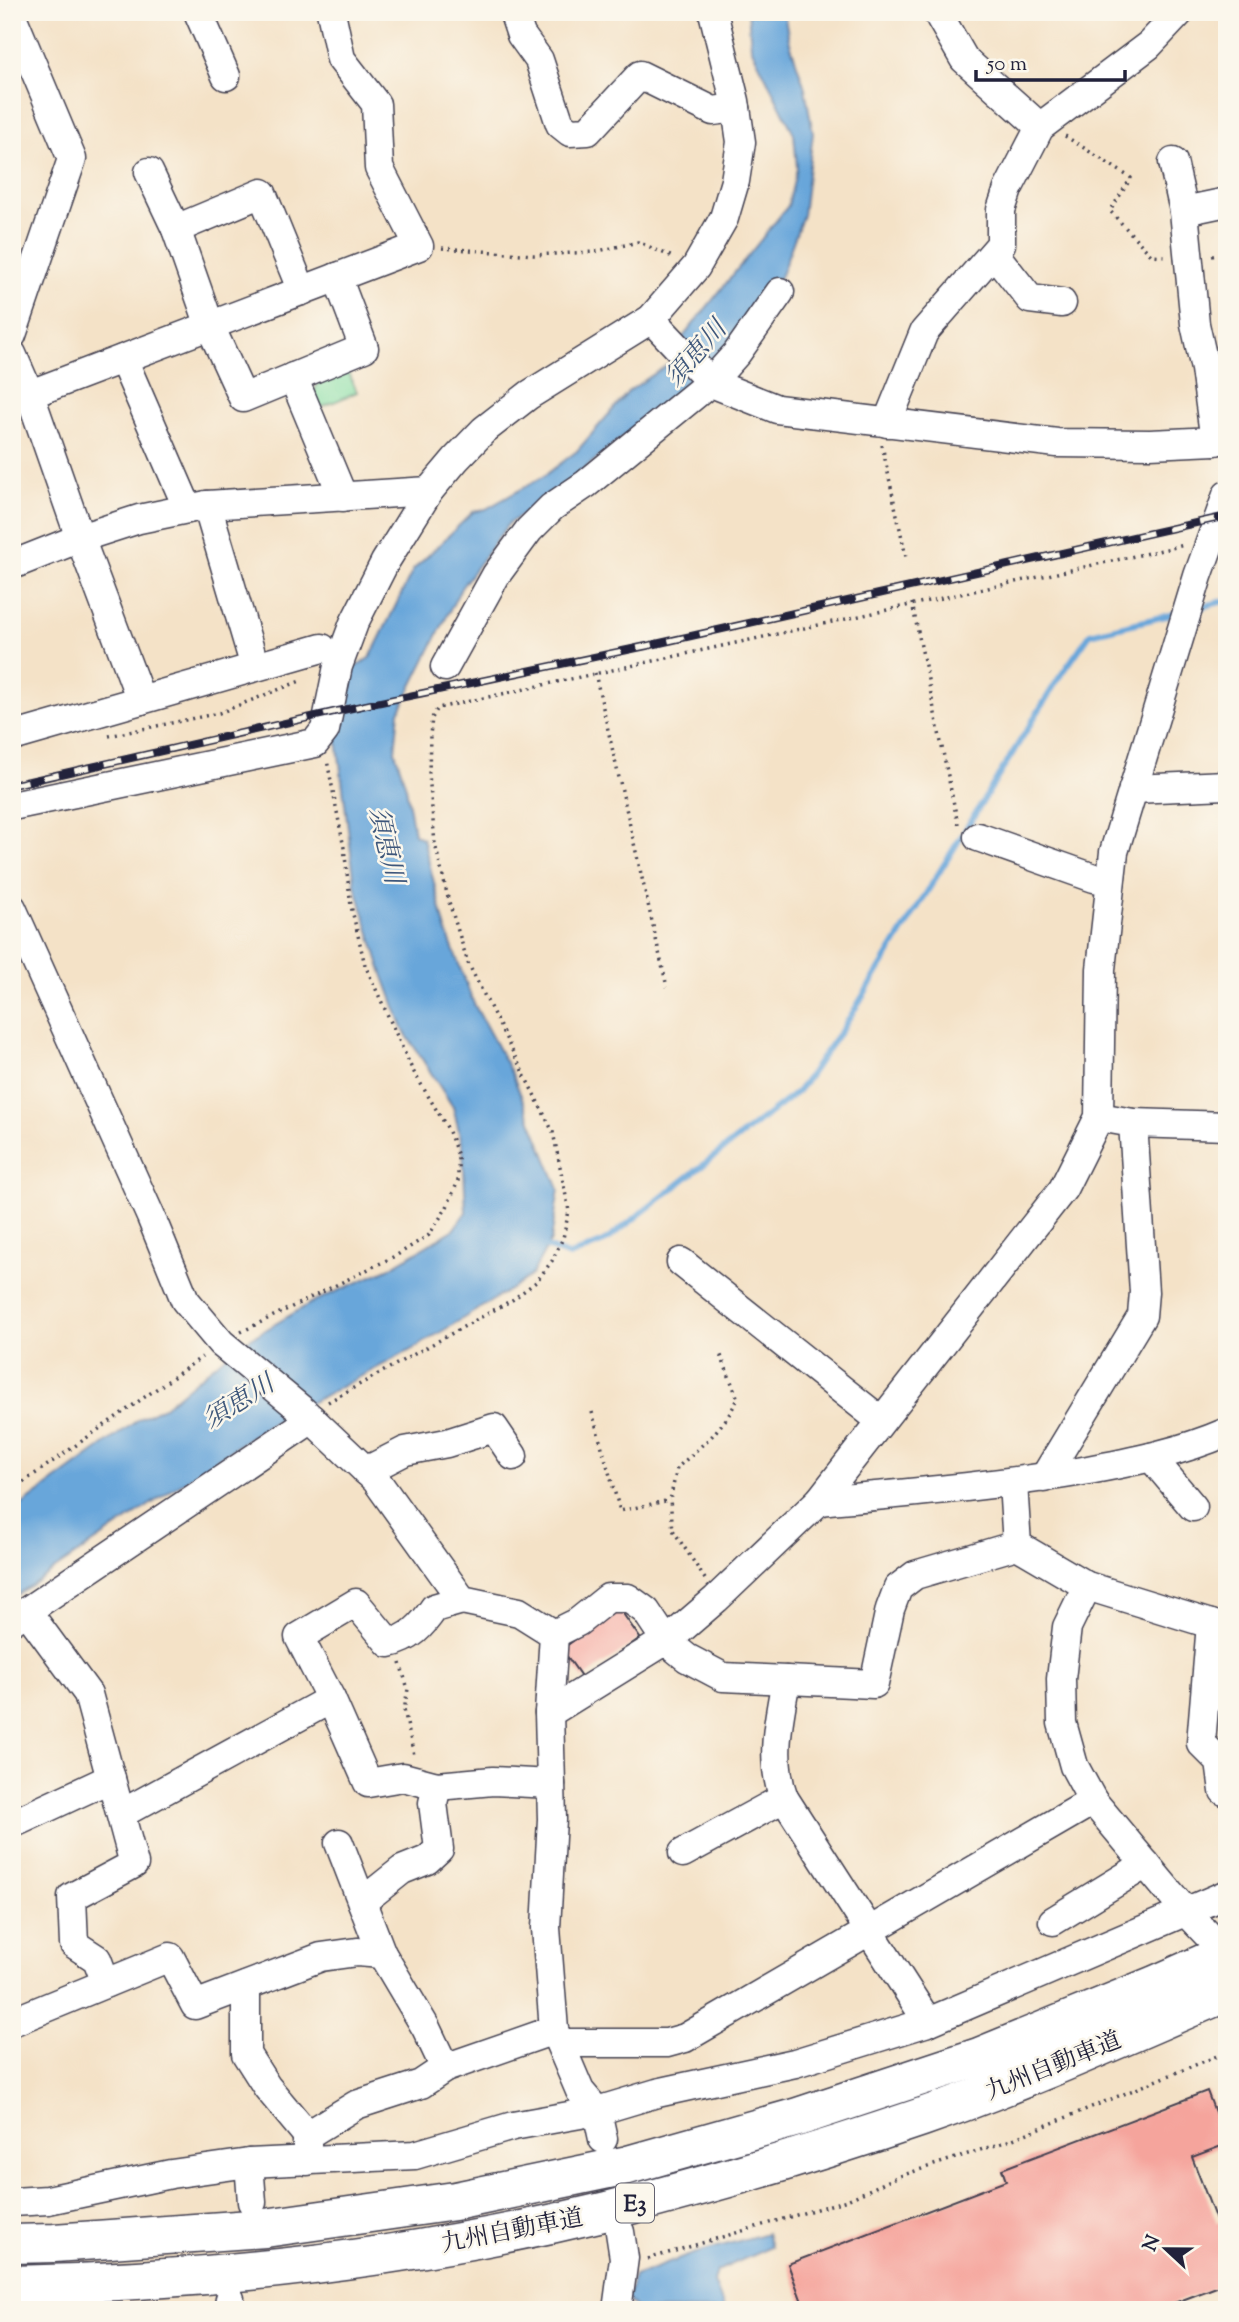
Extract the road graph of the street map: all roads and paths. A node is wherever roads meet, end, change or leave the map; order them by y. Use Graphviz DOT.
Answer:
graph roads {
  1 [pos="198,12"];
  2 [pos="331,12"];
  3 [pos="713,12"];
  4 [pos="937,12"];
  5 [pos="1180,12"];
  6 [pos="514,14"];
  7 [pos="12,16"];
  8 [pos="226,76"];
  9 [pos="736,108"];
  10 [pos="1040,127"];
  11 [pos="1173,162"];
  12 [pos="149,172"];
  13 [pos="1227,202"];
  14 [pos="1184,211"];
  15 [pos="176,229"];
  16 [pos="419,246"];
  17 [pos="994,253"];
  18 [pos="1190,258"];
  19 [pos="696,268"];
  20 [pos="337,277"];
  21 [pos="20,288"];
  22 [pos="302,290"];
  23 [pos="780,292"];
  24 [pos="1062,303"];
  25 [pos="655,324"];
  26 [pos="210,326"];
  27 [pos="12,335"];
  28 [pos="12,354"];
  29 [pos="123,359"];
  30 [pos="293,377"];
  31 [pos="708,378"];
  32 [pos="21,398"];
  33 [pos="882,423"];
  34 [pos="1221,440"];
  35 [pos="429,491"];
  36 [pos="1227,495"];
  37 [pos="343,497"];
  38 [pos="197,507"];
  39 [pos="1213,534"];
  40 [pos="80,538"];
  41 [pos="906,557"];
  42 [pos="12,565"];
  43 [pos="912,603"];
  44 [pos="330,657"];
  45 [pos="255,667"];
  46 [pos="445,667"];
  47 [pos="595,673"];
  48 [pos="141,700"];
  49 [pos="12,737"];
  50 [pos="315,743"];
  51 [pos="1227,785"];
  52 [pos="1133,789"];
  53 [pos="12,806"];
  54 [pos="978,836"];
  55 [pos="1110,881"];
  56 [pos="12,908"];
  57 [pos="667,987"];
  58 [pos="1099,1117"];
  59 [pos="1133,1123"];
  60 [pos="1227,1126"];
  61 [pos="681,1262"];
  62 [pos="221,1343"];
  63 [pos="720,1353"];
  64 [pos="592,1412"];
  65 [pos="307,1415"];
  66 [pos="880,1420"];
  67 [pos="1227,1432"];
  68 [pos="513,1456"];
  69 [pos="1151,1457"];
  70 [pos="366,1471"];
  71 [pos="1044,1478"];
  72 [pos="1013,1483"];
  73 [pos="12,1490"];
  74 [pos="670,1500"];
  75 [pos="819,1501"];
  76 [pos="1193,1507"];
  77 [pos="1017,1545"];
  78 [pos="1087,1586"];
  79 [pos="716,1599"];
  80 [pos="462,1600"];
  81 [pos="20,1616"];
  82 [pos="1219,1626"];
  83 [pos="554,1634"];
  84 [pos="666,1641"];
  85 [pos="393,1643"];
  86 [pos="786,1680"];
  87 [pos="331,1699"];
  88 [pos="1215,1706"];
  89 [pos="549,1713"];
  90 [pos="111,1778"];
  91 [pos="427,1783"];
  92 [pos="551,1784"];
  93 [pos="1224,1791"];
  94 [pos="784,1798"];
  95 [pos="1093,1801"];
  96 [pos="121,1814"];
  97 [pos="12,1824"];
  98 [pos="339,1843"];
  99 [pos="683,1853"];
  100 [pos="1146,1864"];
  101 [pos="1227,1894"];
  102 [pos="362,1902"];
  103 [pos="1185,1911"];
  104 [pos="1053,1921"];
  105 [pos="869,1932"];
  106 [pos="1217,1943"];
  107 [pos="382,1954"];
  108 [pos="106,1983"];
  109 [pos="246,1986"];
  110 [pos="1227,1992"];
  111 [pos="12,2022"];
  112 [pos="928,2022"];
  113 [pos="557,2037"];
  114 [pos="1227,2052"];
  115 [pos="445,2068"];
  116 [pos="597,2111"];
  117 [pos="603,2139"];
  118 [pos="307,2148"];
  119 [pos="249,2163"];
  120 [pos="12,2202"];
  121 [pos="253,2202"];
  122 [pos="620,2232"];
  123 [pos="12,2244"];
  124 [pos="623,2267"];
  125 [pos="12,2285"];
  126 [pos="617,2310"];
  1 -- 8 [label="street"];
  2 -- 16 [label="street"];
  3 -- 9 [label="street"];
  4 -- 10 [label="street"];
  5 -- 10 [label="street"];
  6 -- 9 [label="street"];
  7 -- 21 [label="street"];
  9 -- 19 [label="street"];
  10 -- 17 [label="street"];
  10 -- 18 [label="path"];
  11 -- 14 [label="street"];
  12 -- 15 [label="street"];
  13 -- 14 [label="street"];
  14 -- 18 [label="street"];
  15 -- 22 [label="street"];
  15 -- 26 [label="street"];
  16 -- 19 [label="path"];
  16 -- 20 [label="street"];
  17 -- 24 [label="street"];
  17 -- 33 [label="street"];
  18 -- 34 [label="street"];
  19 -- 25 [label="street"];
  20 -- 22 [label="street"];
  20 -- 30 [label="street"];
  21 -- 27 [label="street"];
  22 -- 26 [label="street"];
  23 -- 31 [label="street"];
  25 -- 31 [label="street"];
  25 -- 35 [label="street"];
  26 -- 29 [label="street"];
  26 -- 30 [label="street"];
  28 -- 32 [label="street"];
  29 -- 32 [label="street"];
  29 -- 38 [label="street"];
  30 -- 37 [label="street"];
  31 -- 33 [label="street"];
  31 -- 46 [label="street"];
  32 -- 40 [label="street"];
  33 -- 34 [label="street"];
  33 -- 41 [label="path"];
  35 -- 37 [label="street"];
  35 -- 44 [label="street"];
  36 -- 39 [label="street"];
  37 -- 38 [label="street"];
  38 -- 40 [label="street"];
  38 -- 45 [label="street"];
  39 -- 43 [label="path"];
  39 -- 52 [label="street"];
  40 -- 42 [label="street"];
  40 -- 48 [label="street"];
  43 -- 47 [label="path"];
  43 -- 54 [label="path"];
  44 -- 45 [label="street"];
  44 -- 50 [label="street"];
  45 -- 48 [label="street"];
  47 -- 57 [label="path"];
  47 -- 65 [label="path"];
  48 -- 49 [label="street"];
  50 -- 53 [label="street"];
  50 -- 62 [label="path"];
  51 -- 52 [label="street"];
  52 -- 55 [label="street"];
  54 -- 55 [label="street"];
  55 -- 58 [label="street"];
  56 -- 62 [label="street"];
  58 -- 59 [label="street"];
  58 -- 66 [label="street"];
  59 -- 60 [label="street"];
  59 -- 71 [label="street"];
  61 -- 66 [label="street"];
  62 -- 65 [label="street"];
  62 -- 73 [label="path"];
  63 -- 74 [label="path"];
  64 -- 74 [label="path"];
  65 -- 70 [label="street"];
  65 -- 81 [label="street"];
  66 -- 75 [label="street"];
  67 -- 69 [label="street"];
  68 -- 70 [label="street"];
  69 -- 71 [label="street"];
  69 -- 76 [label="street"];
  70 -- 80 [label="street"];
  71 -- 72 [label="street"];
  72 -- 75 [label="street"];
  72 -- 77 [label="street"];
  74 -- 79 [label="path"];
  75 -- 79 [label="street"];
  77 -- 78 [label="street"];
  77 -- 86 [label="street"];
  78 -- 82 [label="street"];
  78 -- 95 [label="street"];
  79 -- 84 [label="street"];
  80 -- 83 [label="street"];
  80 -- 85 [label="street"];
  81 -- 90 [label="street"];
  82 -- 88 [label="street"];
  83 -- 84 [label="street"];
  83 -- 89 [label="street"];
  84 -- 86 [label="street"];
  84 -- 89 [label="street"];
  85 -- 87 [label="street"];
  85 -- 91 [label="path"];
  86 -- 94 [label="street"];
  87 -- 91 [label="street"];
  87 -- 96 [label="street"];
  88 -- 93 [label="street"];
  89 -- 92 [label="street"];
  90 -- 96 [label="street"];
  90 -- 97 [label="street"];
  91 -- 92 [label="street"];
  91 -- 102 [label="street"];
  92 -- 113 [label="street"];
  94 -- 99 [label="street"];
  94 -- 105 [label="street"];
  95 -- 100 [label="street"];
  95 -- 105 [label="street"];
  96 -- 108 [label="street"];
  98 -- 102 [label="street"];
  100 -- 103 [label="street"];
  100 -- 104 [label="street"];
  101 -- 103 [label="street"];
  102 -- 107 [label="street"];
  103 -- 106 [label="street"];
  103 -- 112 [label="street"];
  105 -- 112 [label="street"];
  105 -- 113 [label="street"];
  106 -- 123 [label="highway, 九州自動車道 / E3"];
  107 -- 109 [label="street"];
  107 -- 115 [label="street"];
  108 -- 109 [label="street"];
  108 -- 111 [label="street"];
  109 -- 118 [label="street"];
  110 -- 125 [label="highway, 九州自動車道 / E3"];
  112 -- 116 [label="street"];
  113 -- 115 [label="street"];
  113 -- 116 [label="street"];
  114 -- 124 [label="path"];
  115 -- 118 [label="street"];
  116 -- 117 [label="street"];
  116 -- 118 [label="street"];
  118 -- 119 [label="street"];
  119 -- 120 [label="street"];
  119 -- 121 [label="street"];
  122 -- 124 [label="street"];
  124 -- 126 [label="street"];
}
